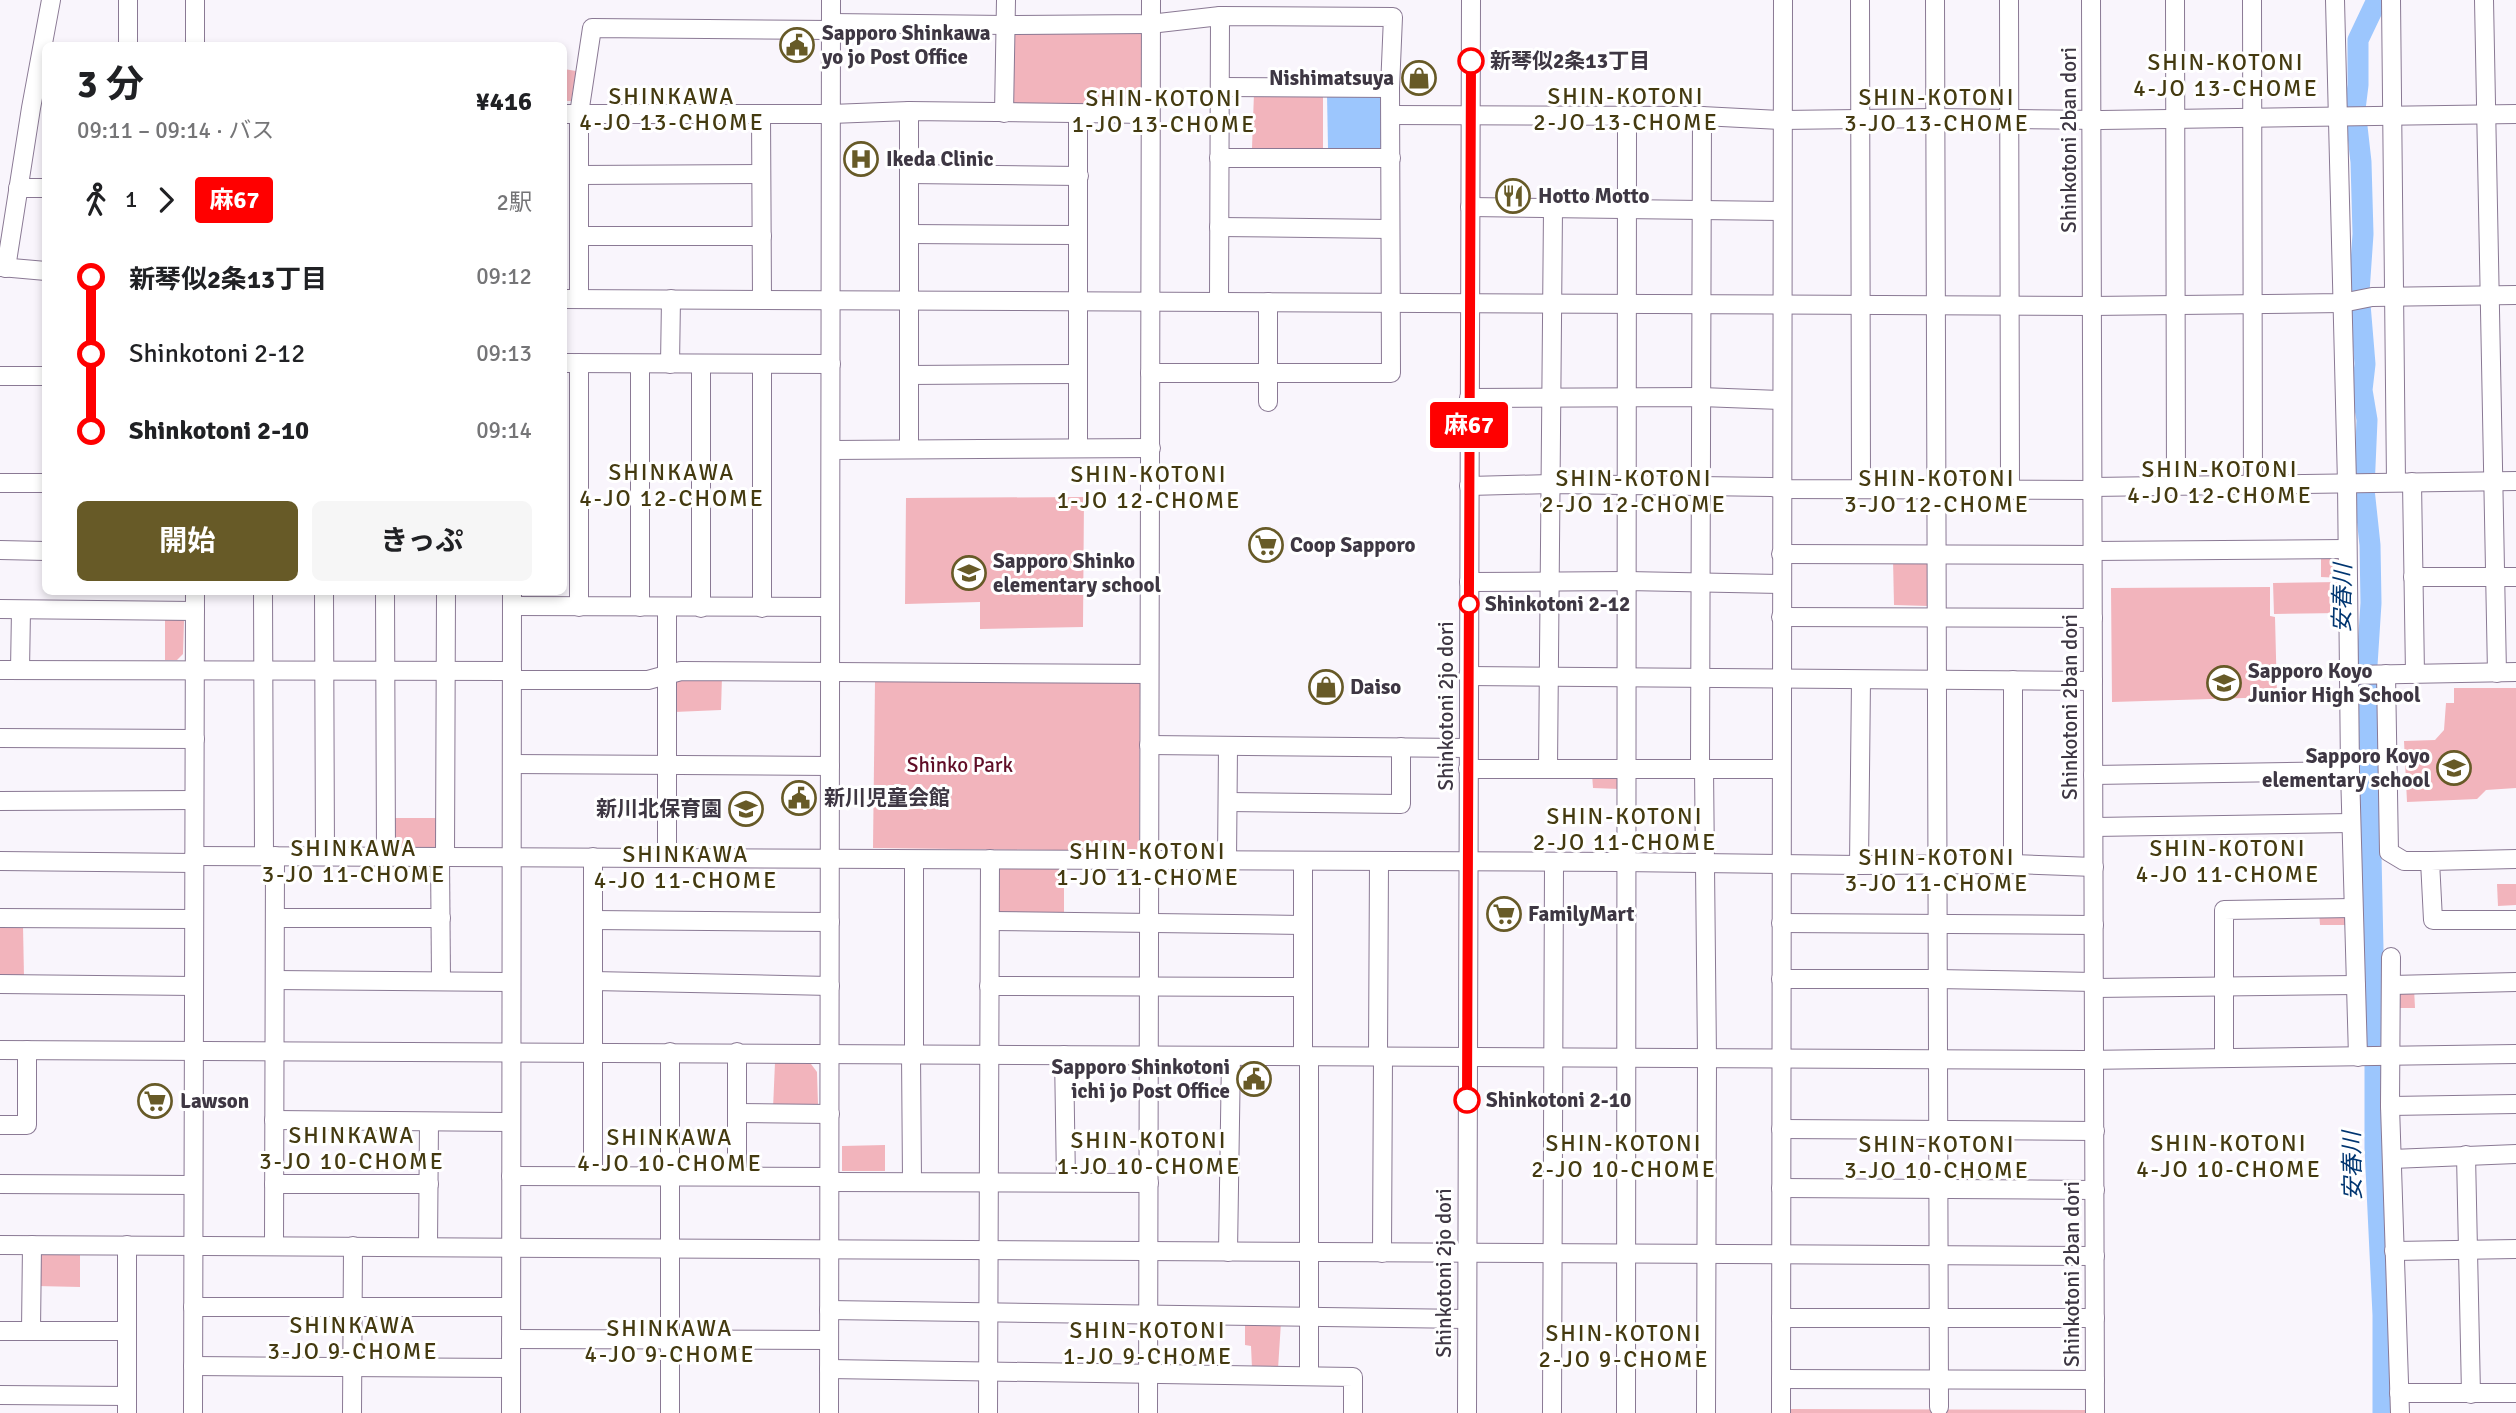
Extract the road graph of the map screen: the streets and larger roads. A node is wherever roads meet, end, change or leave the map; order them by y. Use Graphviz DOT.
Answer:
graph roads {
  1 [pos="51,0"];
  2 [pos="128,0"];
  3 [pos="195,0"];
  4 [pos="831,0"];
  5 [pos="1006,0"];
  6 [pos="1151,0"];
  7 [pos="1471,0"];
  8 [pos="1783,0"];
  9 [pos="1860,0"];
  10 [pos="1935,0"];
  11 [pos="2009,0"];
  12 [pos="2091,0"];
  13 [pos="2175,0"];
  14 [pos="2252,0"];
  15 [pos="2336,0"];
  16 [pos="2391,0"];
  17 [pos="2483,0"];
  18 [pos="1220,16"];
  19 [pos="1150,24"];
  20 [pos="1006,25"];
  21 [pos="831,26"];
  22 [pos="46,42"];
  23 [pos="128,42"];
  24 [pos="195,42"];
  25 [pos="42,75"];
  26 [pos="1221,87"];
  27 [pos="1390,88"];
  28 [pos="38,108"];
  29 [pos="909,111"];
  30 [pos="1004,113"];
  31 [pos="571,114"];
  32 [pos="761,114"];
  33 [pos="831,114"];
  34 [pos="1078,114"];
  35 [pos="1150,114"];
  36 [pos="2486,114"];
  37 [pos="2516,114"];
  38 [pos="1391,116"];
  39 [pos="1627,116"];
  40 [pos="1702,116"];
  41 [pos="2350,116"];
  42 [pos="2392,116"];
  43 [pos="1471,117"];
  44 [pos="1935,118"];
  45 [pos="2009,118"];
  46 [pos="2252,118"];
  47 [pos="1862,119"];
  48 [pos="2175,119"];
  49 [pos="1782,120"];
  50 [pos="2092,120"];
  51 [pos="1219,158"];
  52 [pos="1391,158"];
  53 [pos="909,173"];
  54 [pos="761,174"];
  55 [pos="580,175"];
  56 [pos="1079,176"];
  57 [pos="18,188"];
  58 [pos="42,188"];
  59 [pos="1470,207"];
  60 [pos="1553,209"];
  61 [pos="1627,209"];
  62 [pos="1701,210"];
  63 [pos="1781,211"];
  64 [pos="1219,228"];
  65 [pos="1390,229"];
  66 [pos="909,234"];
  67 [pos="1079,235"];
  68 [pos="580,236"];
  69 [pos="761,236"];
  70 [pos="3,268"];
  71 [pos="42,271"];
  72 [pos="2489,295"];
  73 [pos="2516,295"];
  74 [pos="2393,296"];
  75 [pos="571,299"];
  76 [pos="671,299"];
  77 [pos="762,300"];
  78 [pos="831,300"];
  79 [pos="908,301"];
  80 [pos="1078,301"];
  81 [pos="1150,301"];
  82 [pos="2353,301"];
  83 [pos="1219,302"];
  84 [pos="1268,302"];
  85 [pos="1391,302"];
  86 [pos="1470,302"];
  87 [pos="1552,303"];
  88 [pos="1627,303"];
  89 [pos="1701,304"];
  90 [pos="1781,304"];
  91 [pos="2252,304"];
  92 [pos="1861,305"];
  93 [pos="1936,305"];
  94 [pos="2009,305"];
  95 [pos="2176,305"];
  96 [pos="2092,306"];
  97 [pos="571,363"];
  98 [pos="640,364"];
  99 [pos="670,364"];
  100 [pos="701,364"];
  101 [pos="831,364"];
  102 [pos="762,365"];
  103 [pos="1269,372"];
  104 [pos="1150,373"];
  105 [pos="1078,374"];
  106 [pos="909,375"];
  107 [pos="0,376"];
  108 [pos="42,376"];
  109 [pos="1552,397"];
  110 [pos="1627,397"];
  111 [pos="1701,397"];
  112 [pos="1469,398"];
  113 [pos="1781,400"];
  114 [pos="1268,402"];
  115 [pos="909,448"];
  116 [pos="1078,448"];
  117 [pos="1151,448"];
  118 [pos="831,450"];
  119 [pos="2493,481"];
  120 [pos="2516,481"];
  121 [pos="2404,482"];
  122 [pos="0,483"];
  123 [pos="42,483"];
  124 [pos="2358,483"];
  125 [pos="1551,484"];
  126 [pos="1627,485"];
  127 [pos="1700,485"];
  128 [pos="2253,485"];
  129 [pos="1469,486"];
  130 [pos="2176,486"];
  131 [pos="1781,489"];
  132 [pos="1861,489"];
  133 [pos="2093,489"];
  134 [pos="1936,490"];
  135 [pos="2010,490"];
  136 [pos="2346,549"];
  137 [pos="0,551"];
  138 [pos="42,551"];
  139 [pos="2093,553"];
  140 [pos="1781,554"];
  141 [pos="1936,554"];
  142 [pos="2413,577"];
  143 [pos="2495,578"];
  144 [pos="2516,578"];
  145 [pos="1627,581"];
  146 [pos="1469,582"];
  147 [pos="1551,582"];
  148 [pos="1700,582"];
  149 [pos="1781,584"];
  150 [pos="195,595"];
  151 [pos="263,595"];
  152 [pos="324,595"];
  153 [pos="385,595"];
  154 [pos="446,595"];
  155 [pos="513,599"];
  156 [pos="579,607"];
  157 [pos="640,607"];
  158 [pos="701,607"];
  159 [pos="830,607"];
  160 [pos="667,608"];
  161 [pos="762,608"];
  162 [pos="0,610"];
  163 [pos="21,610"];
  164 [pos="195,611"];
  165 [pos="1782,617"];
  166 [pos="1936,617"];
  167 [pos="2093,618"];
  168 [pos="0,670"];
  169 [pos="20,670"];
  170 [pos="195,670"];
  171 [pos="263,670"];
  172 [pos="324,671"];
  173 [pos="385,671"];
  174 [pos="446,671"];
  175 [pos="830,672"];
  176 [pos="2516,672"];
  177 [pos="2497,673"];
  178 [pos="1149,674"];
  179 [pos="2415,674"];
  180 [pos="668,675"];
  181 [pos="2367,675"];
  182 [pos="512,676"];
  183 [pos="1468,676"];
  184 [pos="1550,676"];
  185 [pos="1626,677"];
  186 [pos="1700,677"];
  187 [pos="1782,678"];
  188 [pos="1861,680"];
  189 [pos="1937,680"];
  190 [pos="2014,680"];
  191 [pos="2093,681"];
  192 [pos="0,738"];
  193 [pos="195,739"];
  194 [pos="1149,745"];
  195 [pos="1228,747"];
  196 [pos="1401,747"];
  197 [pos="1468,748"];
  198 [pos="512,764"];
  199 [pos="667,764"];
  200 [pos="830,766"];
  201 [pos="1468,769"];
  202 [pos="1548,769"];
  203 [pos="1702,769"];
  204 [pos="1781,769"];
  205 [pos="1626,770"];
  206 [pos="2350,771"];
  207 [pos="2094,775"];
  208 [pos="194,800"];
  209 [pos="0,801"];
  210 [pos="1228,802"];
  211 [pos="2351,823"];
  212 [pos="2094,827"];
  213 [pos="269,856"];
  214 [pos="325,856"];
  215 [pos="386,856"];
  216 [pos="443,856"];
  217 [pos="512,857"];
  218 [pos="593,857"];
  219 [pos="667,857"];
  220 [pos="830,859"];
  221 [pos="990,859"];
  222 [pos="2516,859"];
  223 [pos="194,860"];
  224 [pos="914,860"];
  225 [pos="1149,860"];
  226 [pos="0,861"];
  227 [pos="1227,861"];
  228 [pos="2430,861"];
  229 [pos="1304,862"];
  230 [pos="1379,862"];
  231 [pos="1627,862"];
  232 [pos="1704,862"];
  233 [pos="1468,863"];
  234 [pos="1555,863"];
  235 [pos="2013,863"];
  236 [pos="1781,864"];
  237 [pos="1937,864"];
  238 [pos="1859,865"];
  239 [pos="2094,867"];
  240 [pos="2353,908"];
  241 [pos="0,918"];
  242 [pos="275,918"];
  243 [pos="441,918"];
  244 [pos="194,919"];
  245 [pos="593,920"];
  246 [pos="2516,920"];
  247 [pos="990,921"];
  248 [pos="830,922"];
  249 [pos="1149,923"];
  250 [pos="1781,923"];
  251 [pos="1937,923"];
  252 [pos="1302,925"];
  253 [pos="2094,925"];
  254 [pos="2391,957"];
  255 [pos="1781,979"];
  256 [pos="1937,979"];
  257 [pos="275,980"];
  258 [pos="442,981"];
  259 [pos="593,981"];
  260 [pos="512,982"];
  261 [pos="2516,982"];
  262 [pos="0,984"];
  263 [pos="2094,985"];
  264 [pos="2356,985"];
  265 [pos="2392,985"];
  266 [pos="194,986"];
  267 [pos="830,986"];
  268 [pos="989,986"];
  269 [pos="1149,986"];
  270 [pos="1302,987"];
  271 [pos="2224,988"];
  272 [pos="0,1050"];
  273 [pos="27,1050"];
  274 [pos="193,1051"];
  275 [pos="275,1051"];
  276 [pos="511,1052"];
  277 [pos="592,1052"];
  278 [pos="670,1052"];
  279 [pos="737,1052"];
  280 [pos="830,1053"];
  281 [pos="912,1054"];
  282 [pos="988,1054"];
  283 [pos="2516,1054"];
  284 [pos="1064,1055"];
  285 [pos="1148,1055"];
  286 [pos="1231,1055"];
  287 [pos="1306,1056"];
  288 [pos="1381,1056"];
  289 [pos="2376,1056"];
  290 [pos="1468,1057"];
  291 [pos="1552,1057"];
  292 [pos="1627,1058"];
  293 [pos="1707,1058"];
  294 [pos="2224,1058"];
  295 [pos="1781,1059"];
  296 [pos="1938,1060"];
  297 [pos="2095,1060"];
  298 [pos="2516,1104"];
  299 [pos="2390,1106"];
  300 [pos="737,1113"];
  301 [pos="830,1114"];
  302 [pos="274,1120"];
  303 [pos="429,1122"];
  304 [pos="511,1122"];
  305 [pos="0,1125"];
  306 [pos="1781,1129"];
  307 [pos="1938,1129"];
  308 [pos="2095,1131"];
  309 [pos="2516,1154"];
  310 [pos="2466,1155"];
  311 [pos="2392,1159"];
  312 [pos="593,1175"];
  313 [pos="511,1176"];
  314 [pos="671,1176"];
  315 [pos="737,1176"];
  316 [pos="829,1179"];
  317 [pos="912,1181"];
  318 [pos="989,1181"];
  319 [pos="1066,1182"];
  320 [pos="1149,1183"];
  321 [pos="0,1184"];
  322 [pos="274,1184"];
  323 [pos="194,1185"];
  324 [pos="429,1185"];
  325 [pos="1781,1188"];
  326 [pos="1938,1189"];
  327 [pos="2095,1190"];
  328 [pos="0,1245"];
  329 [pos="32,1245"];
  330 [pos="127,1245"];
  331 [pos="194,1245"];
  332 [pos="274,1245"];
  333 [pos="353,1246"];
  334 [pos="428,1246"];
  335 [pos="511,1246"];
  336 [pos="670,1247"];
  337 [pos="829,1248"];
  338 [pos="2516,1249"];
  339 [pos="988,1250"];
  340 [pos="2468,1250"];
  341 [pos="1148,1251"];
  342 [pos="2394,1251"];
  343 [pos="1228,1252"];
  344 [pos="1309,1252"];
  345 [pos="1382,1253"];
  346 [pos="1467,1254"];
  347 [pos="1552,1254"];
  348 [pos="1627,1255"];
  349 [pos="1706,1255"];
  350 [pos="1781,1255"];
  351 [pos="1938,1256"];
  352 [pos="2095,1256"];
  353 [pos="353,1306"];
  354 [pos="193,1307"];
  355 [pos="511,1307"];
  356 [pos="829,1310"];
  357 [pos="988,1312"];
  358 [pos="1148,1315"];
  359 [pos="1310,1316"];
  360 [pos="1781,1318"];
  361 [pos="2095,1318"];
  362 [pos="1467,1319"];
  363 [pos="1938,1319"];
  364 [pos="0,1331"];
  365 [pos="31,1331"];
  366 [pos="127,1331"];
  367 [pos="511,1339"];
  368 [pos="670,1339"];
  369 [pos="829,1340"];
  370 [pos="193,1366"];
  371 [pos="353,1366"];
  372 [pos="511,1367"];
  373 [pos="829,1370"];
  374 [pos="988,1371"];
  375 [pos="1148,1374"];
  376 [pos="1309,1376"];
  377 [pos="1781,1379"];
  378 [pos="1939,1380"];
  379 [pos="2095,1380"];
  380 [pos="2399,1393"];
  381 [pos="2516,1393"];
  382 [pos="2471,1394"];
  383 [pos="0,1395"];
  384 [pos="127,1405"];
  385 [pos="1939,1407"];
  386 [pos="193,1413"];
  387 [pos="352,1413"];
  388 [pos="511,1413"];
  389 [pos="670,1413"];
  390 [pos="829,1413"];
  391 [pos="988,1413"];
  392 [pos="1147,1413"];
  393 [pos="1353,1413"];
  394 [pos="1467,1413"];
  395 [pos="1552,1413"];
  396 [pos="1626,1413"];
  397 [pos="1706,1413"];
  398 [pos="1781,1413"];
  399 [pos="2095,1413"];
  400 [pos="2400,1413"];
  1 -- 22 [label="street"];
  2 -- 23 [label="street"];
  3 -- 24 [label="street"];
  4 -- 21 [label="street"];
  5 -- 20 [label="street"];
  6 -- 19 [label="street"];
  7 -- 43 [label="street, Shinkotoni 2jo dori"];
  8 -- 49 [label="street"];
  9 -- 47 [label="street"];
  10 -- 44 [label="street"];
  11 -- 45 [label="street"];
  12 -- 50 [label="street, Shinkotoni 2ban dori"];
  13 -- 48 [label="street"];
  14 -- 46 [label="street"];
  15 -- 41 [label="street"];
  16 -- 42 [label="street"];
  17 -- 36 [label="street"];
  18 -- 19 [label="street"];
  18 -- 26 [label="street"];
  18 -- 27 [label="street"];
  19 -- 20 [label="street"];
  19 -- 35 [label="street"];
  20 -- 21 [label="street"];
  20 -- 30 [label="street"];
  21 -- 31 [label="street"];
  21 -- 33 [label="street"];
  25 -- 28 [label="street"];
  26 -- 27 [label="street"];
  26 -- 51 [label="street"];
  27 -- 38 [label="street"];
  28 -- 57 [label="street"];
  29 -- 30 [label="street"];
  29 -- 33 [label="street"];
  29 -- 53 [label="street"];
  30 -- 34 [label="street"];
  31 -- 32 [label="street"];
  31 -- 55 [label="street"];
  32 -- 33 [label="street"];
  32 -- 54 [label="street"];
  33 -- 78 [label="street"];
  34 -- 35 [label="street"];
  34 -- 56 [label="street"];
  35 -- 81 [label="street"];
  36 -- 37 [label="street"];
  36 -- 42 [label="street"];
  36 -- 72 [label="street"];
  38 -- 43 [label="street"];
  38 -- 52 [label="street"];
  39 -- 40 [label="street"];
  39 -- 43 [label="street"];
  39 -- 61 [label="street"];
  40 -- 49 [label="street"];
  40 -- 62 [label="street"];
  41 -- 42 [label="street"];
  41 -- 46 [label="street"];
  41 -- 82 [label="street"];
  42 -- 74 [label="street"];
  43 -- 59 [label="street, Shinkotoni 2jo dori"];
  44 -- 45 [label="street"];
  44 -- 47 [label="street"];
  44 -- 93 [label="street"];
  45 -- 50 [label="street"];
  45 -- 94 [label="street"];
  46 -- 48 [label="street"];
  46 -- 91 [label="street"];
  47 -- 49 [label="street"];
  47 -- 92 [label="street"];
  48 -- 50 [label="street"];
  48 -- 95 [label="street"];
  49 -- 63 [label="street"];
  50 -- 96 [label="street, Shinkotoni 2ban dori"];
  51 -- 52 [label="street"];
  51 -- 64 [label="street"];
  52 -- 65 [label="street"];
  53 -- 56 [label="street"];
  53 -- 66 [label="street"];
  54 -- 55 [label="street"];
  54 -- 69 [label="street"];
  55 -- 68 [label="street"];
  56 -- 67 [label="street"];
  57 -- 58 [label="street"];
  57 -- 70 [label="street"];
  59 -- 60 [label="street"];
  59 -- 86 [label="street, Shinkotoni 2jo dori"];
  60 -- 61 [label="street"];
  60 -- 87 [label="street"];
  61 -- 62 [label="street"];
  61 -- 88 [label="street"];
  62 -- 63 [label="street"];
  62 -- 89 [label="street"];
  63 -- 90 [label="street"];
  64 -- 65 [label="street"];
  64 -- 83 [label="street"];
  65 -- 85 [label="street"];
  66 -- 67 [label="street"];
  66 -- 79 [label="street"];
  67 -- 80 [label="street"];
  68 -- 69 [label="street"];
  68 -- 75 [label="street"];
  69 -- 77 [label="street"];
  70 -- 71 [label="street"];
  72 -- 73 [label="street"];
  72 -- 74 [label="street"];
  72 -- 119 [label="street"];
  74 -- 82 [label="street"];
  74 -- 121 [label="street"];
  75 -- 76 [label="street"];
  76 -- 77 [label="street"];
  76 -- 99 [label="street"];
  77 -- 78 [label="street"];
  78 -- 79 [label="street"];
  78 -- 101 [label="street"];
  79 -- 80 [label="street"];
  79 -- 106 [label="street"];
  80 -- 81 [label="street"];
  80 -- 105 [label="street"];
  81 -- 83 [label="street"];
  81 -- 104 [label="street"];
  82 -- 91 [label="street"];
  82 -- 124 [label="street"];
  83 -- 84 [label="street"];
  84 -- 85 [label="street"];
  84 -- 103 [label="street"];
  85 -- 86 [label="street"];
  85 -- 103 [label="street"];
  86 -- 87 [label="street"];
  86 -- 112 [label="street, Shinkotoni 2jo dori"];
  87 -- 88 [label="street"];
  87 -- 109 [label="street"];
  88 -- 89 [label="street"];
  88 -- 110 [label="street"];
  89 -- 90 [label="street"];
  89 -- 111 [label="street"];
  90 -- 92 [label="street"];
  90 -- 113 [label="street"];
  91 -- 95 [label="street"];
  91 -- 128 [label="street"];
  92 -- 93 [label="street"];
  92 -- 132 [label="street"];
  93 -- 94 [label="street"];
  93 -- 134 [label="street"];
  94 -- 96 [label="street"];
  94 -- 135 [label="street"];
  95 -- 96 [label="street"];
  95 -- 130 [label="street"];
  96 -- 133 [label="street, Shinkotoni 2ban dori"];
  97 -- 98 [label="street"];
  97 -- 156 [label="street"];
  98 -- 99 [label="street"];
  98 -- 157 [label="street"];
  99 -- 100 [label="street"];
  100 -- 102 [label="street"];
  100 -- 158 [label="street"];
  101 -- 102 [label="street"];
  101 -- 118 [label="street"];
  102 -- 161 [label="street"];
  103 -- 104 [label="street"];
  103 -- 114 [label="street"];
  104 -- 117 [label="street"];
  105 -- 106 [label="street"];
  105 -- 116 [label="street"];
  106 -- 115 [label="street"];
  107 -- 108 [label="street"];
  109 -- 110 [label="street"];
  109 -- 112 [label="street"];
  109 -- 125 [label="street"];
  110 -- 111 [label="street"];
  110 -- 126 [label="street"];
  111 -- 113 [label="street"];
  111 -- 127 [label="street"];
  112 -- 129 [label="street, Shinkotoni 2jo dori"];
  113 -- 131 [label="street"];
  115 -- 116 [label="street"];
  115 -- 118 [label="street"];
  116 -- 117 [label="street"];
  117 -- 178 [label="street"];
  118 -- 159 [label="street"];
  119 -- 120 [label="street"];
  119 -- 121 [label="street"];
  119 -- 143 [label="street"];
  121 -- 124 [label="street"];
  121 -- 142 [label="street"];
  122 -- 123 [label="street"];
  124 -- 128 [label="street"];
  124 -- 136 [label="street"];
  125 -- 126 [label="street"];
  125 -- 129 [label="street"];
  125 -- 147 [label="street"];
  126 -- 127 [label="street"];
  126 -- 145 [label="street"];
  127 -- 131 [label="street"];
  127 -- 148 [label="street"];
  128 -- 130 [label="street"];
  129 -- 146 [label="street, Shinkotoni 2jo dori"];
  130 -- 133 [label="street"];
  131 -- 132 [label="street"];
  131 -- 140 [label="street"];
  132 -- 134 [label="street"];
  133 -- 135 [label="street"];
  133 -- 139 [label="street, Shinkotoni 2ban dori"];
  134 -- 135 [label="street"];
  134 -- 141 [label="street"];
  136 -- 139 [label="street"];
  136 -- 181 [label="street"];
  137 -- 138 [label="street"];
  139 -- 141 [label="street"];
  139 -- 167 [label="street, Shinkotoni 2ban dori"];
  140 -- 141 [label="street"];
  140 -- 149 [label="street"];
  141 -- 166 [label="street"];
  142 -- 143 [label="street"];
  142 -- 179 [label="street"];
  143 -- 144 [label="street"];
  143 -- 177 [label="street"];
  145 -- 147 [label="street"];
  145 -- 148 [label="street"];
  145 -- 185 [label="street"];
  146 -- 147 [label="street"];
  146 -- 183 [label="street, Shinkotoni 2jo dori"];
  147 -- 184 [label="street"];
  148 -- 149 [label="street"];
  148 -- 186 [label="street"];
  149 -- 165 [label="street"];
  150 -- 164 [label="street"];
  151 -- 171 [label="street"];
  152 -- 172 [label="street"];
  153 -- 173 [label="street"];
  154 -- 174 [label="street"];
  155 -- 156 [label="street"];
  155 -- 182 [label="street"];
  156 -- 157 [label="street"];
  157 -- 160 [label="street"];
  158 -- 160 [label="street"];
  158 -- 161 [label="street"];
  159 -- 161 [label="street"];
  159 -- 175 [label="street"];
  160 -- 180 [label="street"];
  162 -- 163 [label="street"];
  163 -- 164 [label="street"];
  163 -- 169 [label="street"];
  164 -- 170 [label="street"];
  165 -- 166 [label="street"];
  165 -- 187 [label="street"];
  166 -- 167 [label="street"];
  166 -- 189 [label="street"];
  167 -- 191 [label="street, Shinkotoni 2ban dori"];
  168 -- 169 [label="street"];
  169 -- 170 [label="street"];
  170 -- 171 [label="street"];
  170 -- 193 [label="street"];
  171 -- 172 [label="street"];
  171 -- 213 [label="street"];
  172 -- 173 [label="street"];
  172 -- 214 [label="street"];
  173 -- 174 [label="street"];
  173 -- 215 [label="street"];
  174 -- 182 [label="street"];
  174 -- 216 [label="street"];
  175 -- 178 [label="street"];
  175 -- 180 [label="street"];
  175 -- 200 [label="street"];
  176 -- 177 [label="street"];
  177 -- 179 [label="street"];
  178 -- 194 [label="street"];
  179 -- 181 [label="street"];
  180 -- 182 [label="street"];
  180 -- 199 [label="street"];
  181 -- 206 [label="street"];
  181 -- 228 [label="street"];
  182 -- 198 [label="street"];
  183 -- 184 [label="street"];
  183 -- 197 [label="street, Shinkotoni 2jo dori"];
  184 -- 185 [label="street"];
  184 -- 202 [label="street"];
  185 -- 186 [label="street"];
  185 -- 205 [label="street"];
  186 -- 187 [label="street"];
  186 -- 203 [label="street"];
  187 -- 188 [label="street"];
  187 -- 204 [label="street"];
  188 -- 189 [label="street"];
  188 -- 238 [label="street"];
  189 -- 190 [label="street"];
  189 -- 237 [label="street"];
  190 -- 191 [label="street"];
  190 -- 235 [label="street"];
  191 -- 207 [label="street, Shinkotoni 2ban dori"];
  192 -- 193 [label="street"];
  193 -- 208 [label="street"];
  194 -- 195 [label="street"];
  194 -- 225 [label="street"];
  195 -- 196 [label="street"];
  195 -- 210 [label="street"];
  196 -- 197 [label="street"];
  196 -- 210 [label="street"];
  197 -- 201 [label="street, Shinkotoni 2jo dori"];
  198 -- 199 [label="street"];
  198 -- 217 [label="street"];
  199 -- 200 [label="street"];
  199 -- 219 [label="street"];
  200 -- 220 [label="street"];
  201 -- 202 [label="street"];
  201 -- 233 [label="street, Shinkotoni 2jo dori"];
  202 -- 205 [label="street"];
  203 -- 204 [label="street"];
  203 -- 205 [label="street"];
  203 -- 232 [label="street"];
  204 -- 236 [label="street"];
  205 -- 231 [label="street"];
  206 -- 207 [label="street"];
  206 -- 211 [label="street"];
  207 -- 212 [label="street, Shinkotoni 2ban dori"];
  208 -- 209 [label="street"];
  208 -- 223 [label="street"];
  210 -- 227 [label="street"];
  211 -- 212 [label="street"];
  211 -- 240 [label="street"];
  212 -- 239 [label="street, Shinkotoni 2ban dori"];
  213 -- 214 [label="street"];
  213 -- 223 [label="street"];
  213 -- 242 [label="street"];
  214 -- 215 [label="street"];
  215 -- 216 [label="street"];
  216 -- 217 [label="street"];
  216 -- 243 [label="street"];
  217 -- 218 [label="street"];
  217 -- 260 [label="street"];
  218 -- 219 [label="street"];
  218 -- 245 [label="street"];
  219 -- 220 [label="street"];
  220 -- 224 [label="street"];
  220 -- 248 [label="street"];
  221 -- 224 [label="street"];
  221 -- 225 [label="street"];
  221 -- 247 [label="street"];
  222 -- 228 [label="street"];
  223 -- 226 [label="street"];
  223 -- 244 [label="street"];
  224 -- 281 [label="street"];
  225 -- 227 [label="street"];
  225 -- 249 [label="street"];
  227 -- 229 [label="street"];
  228 -- 246 [label="street"];
  229 -- 230 [label="street"];
  229 -- 252 [label="street"];
  230 -- 233 [label="street"];
  230 -- 288 [label="street"];
  231 -- 232 [label="street"];
  231 -- 234 [label="street"];
  231 -- 292 [label="street"];
  232 -- 236 [label="street"];
  232 -- 293 [label="street"];
  233 -- 234 [label="street"];
  233 -- 290 [label="street, Shinkotoni 2jo dori"];
  234 -- 291 [label="street"];
  235 -- 237 [label="street"];
  235 -- 239 [label="street"];
  236 -- 238 [label="street"];
  236 -- 250 [label="street"];
  237 -- 238 [label="street"];
  237 -- 251 [label="street"];
  239 -- 253 [label="street, Shinkotoni 2ban dori"];
  240 -- 264 [label="street"];
  240 -- 271 [label="street"];
  241 -- 244 [label="street"];
  242 -- 243 [label="street"];
  242 -- 257 [label="street"];
  243 -- 258 [label="street"];
  244 -- 266 [label="street"];
  245 -- 248 [label="street"];
  245 -- 259 [label="street"];
  247 -- 249 [label="street"];
  247 -- 268 [label="street"];
  248 -- 267 [label="street"];
  249 -- 252 [label="street"];
  249 -- 269 [label="street"];
  250 -- 251 [label="street"];
  250 -- 255 [label="street"];
  251 -- 253 [label="street"];
  251 -- 256 [label="street"];
  252 -- 270 [label="street"];
  253 -- 263 [label="street, Shinkotoni 2ban dori"];
  254 -- 265 [label="street"];
  255 -- 256 [label="street"];
  255 -- 295 [label="street"];
  256 -- 263 [label="street"];
  256 -- 296 [label="street"];
  257 -- 258 [label="street"];
  257 -- 275 [label="street"];
  258 -- 260 [label="street"];
  259 -- 267 [label="street"];
  259 -- 277 [label="street"];
  260 -- 276 [label="street"];
  261 -- 265 [label="street"];
  262 -- 266 [label="street"];
  263 -- 271 [label="street"];
  263 -- 297 [label="street, Shinkotoni 2ban dori"];
  264 -- 271 [label="street"];
  264 -- 289 [label="street"];
  265 -- 289 [label="street"];
  266 -- 274 [label="street"];
  267 -- 280 [label="street"];
  268 -- 269 [label="street"];
  268 -- 282 [label="street"];
  269 -- 270 [label="street"];
  269 -- 285 [label="street"];
  270 -- 287 [label="street"];
  271 -- 294 [label="street"];
  272 -- 273 [label="street"];
  273 -- 274 [label="street"];
  273 -- 305 [label="street"];
  274 -- 275 [label="street"];
  274 -- 323 [label="street"];
  275 -- 276 [label="street"];
  275 -- 302 [label="street"];
  276 -- 277 [label="street"];
  276 -- 304 [label="street"];
  277 -- 278 [label="street"];
  277 -- 312 [label="street"];
  278 -- 279 [label="street"];
  278 -- 314 [label="street"];
  279 -- 280 [label="street"];
  279 -- 300 [label="street"];
  280 -- 281 [label="street"];
  280 -- 301 [label="street"];
  281 -- 282 [label="street"];
  281 -- 317 [label="street"];
  282 -- 284 [label="street"];
  282 -- 318 [label="street"];
  283 -- 289 [label="street"];
  284 -- 285 [label="street"];
  284 -- 319 [label="street"];
  285 -- 286 [label="street"];
  285 -- 320 [label="street"];
  286 -- 287 [label="street"];
  286 -- 343 [label="street"];
  287 -- 288 [label="street"];
  287 -- 344 [label="street"];
  288 -- 290 [label="street"];
  288 -- 345 [label="street"];
  289 -- 294 [label="street"];
  289 -- 299 [label="street"];
  290 -- 291 [label="street"];
  290 -- 346 [label="street, Shinkotoni 2jo dori"];
  291 -- 292 [label="street"];
  291 -- 347 [label="street"];
  292 -- 293 [label="street"];
  292 -- 348 [label="street"];
  293 -- 295 [label="street"];
  293 -- 349 [label="street"];
  294 -- 297 [label="street"];
  295 -- 296 [label="street"];
  295 -- 306 [label="street"];
  296 -- 297 [label="street"];
  296 -- 307 [label="street"];
  297 -- 308 [label="street, Shinkotoni 2ban dori"];
  298 -- 299 [label="street"];
  299 -- 311 [label="street"];
  300 -- 301 [label="street"];
  300 -- 315 [label="street"];
  301 -- 316 [label="street"];
  302 -- 303 [label="street"];
  302 -- 322 [label="street"];
  303 -- 304 [label="street"];
  303 -- 324 [label="street"];
  304 -- 313 [label="street"];
  306 -- 307 [label="street"];
  306 -- 325 [label="street"];
  307 -- 308 [label="street"];
  307 -- 326 [label="street"];
  308 -- 327 [label="street, Shinkotoni 2ban dori"];
  309 -- 310 [label="street"];
  310 -- 311 [label="street"];
  310 -- 340 [label="street"];
  311 -- 342 [label="street"];
  312 -- 313 [label="street"];
  312 -- 314 [label="street"];
  313 -- 335 [label="street"];
  314 -- 315 [label="street"];
  314 -- 336 [label="street"];
  315 -- 316 [label="street"];
  316 -- 317 [label="street"];
  316 -- 337 [label="street"];
  317 -- 318 [label="street"];
  318 -- 319 [label="street"];
  318 -- 339 [label="street"];
  319 -- 320 [label="street"];
  320 -- 341 [label="street"];
  321 -- 323 [label="street"];
  322 -- 324 [label="street"];
  322 -- 332 [label="street"];
  323 -- 331 [label="street"];
  324 -- 334 [label="street"];
  325 -- 326 [label="street"];
  325 -- 350 [label="street"];
  326 -- 327 [label="street"];
  326 -- 351 [label="street"];
  327 -- 352 [label="street, Shinkotoni 2ban dori"];
  328 -- 329 [label="street"];
  329 -- 330 [label="street"];
  329 -- 365 [label="street"];
  330 -- 331 [label="street"];
  330 -- 366 [label="street"];
  331 -- 332 [label="street"];
  331 -- 354 [label="street"];
  332 -- 333 [label="street"];
  333 -- 334 [label="street"];
  333 -- 353 [label="street"];
  334 -- 335 [label="street"];
  335 -- 336 [label="street"];
  335 -- 355 [label="street"];
  336 -- 337 [label="street"];
  336 -- 368 [label="street"];
  337 -- 339 [label="street"];
  337 -- 356 [label="street"];
  338 -- 340 [label="street"];
  339 -- 341 [label="street"];
  339 -- 357 [label="street"];
  340 -- 342 [label="street"];
  340 -- 382 [label="street"];
  341 -- 343 [label="street"];
  341 -- 358 [label="street"];
  342 -- 380 [label="street"];
  343 -- 344 [label="street"];
  344 -- 345 [label="street"];
  344 -- 359 [label="street"];
  345 -- 346 [label="street"];
  346 -- 347 [label="street"];
  346 -- 362 [label="street, Shinkotoni 2jo dori"];
  347 -- 348 [label="street"];
  347 -- 395 [label="street"];
  348 -- 349 [label="street"];
  348 -- 396 [label="street"];
  349 -- 350 [label="street"];
  349 -- 397 [label="street"];
  350 -- 351 [label="street"];
  350 -- 360 [label="street"];
  351 -- 352 [label="street"];
  351 -- 363 [label="street"];
  352 -- 361 [label="street, Shinkotoni 2ban dori"];
  353 -- 354 [label="street"];
  353 -- 355 [label="street"];
  353 -- 371 [label="street"];
  354 -- 370 [label="street"];
  355 -- 367 [label="street"];
  356 -- 357 [label="street"];
  356 -- 369 [label="street"];
  357 -- 358 [label="street"];
  357 -- 374 [label="street"];
  358 -- 359 [label="street"];
  358 -- 375 [label="street"];
  359 -- 362 [label="street"];
  359 -- 376 [label="street"];
  360 -- 363 [label="street"];
  360 -- 377 [label="street"];
  361 -- 363 [label="street"];
  361 -- 379 [label="street, Shinkotoni 2ban dori"];
  362 -- 394 [label="street, Shinkotoni 2jo dori"];
  363 -- 378 [label="street"];
  364 -- 365 [label="street"];
  365 -- 366 [label="street"];
  366 -- 384 [label="street"];
  367 -- 368 [label="street"];
  367 -- 372 [label="street"];
  368 -- 369 [label="street"];
  368 -- 389 [label="street"];
  369 -- 373 [label="street"];
  370 -- 371 [label="street"];
  370 -- 386 [label="street"];
  371 -- 372 [label="street"];
  371 -- 387 [label="street"];
  372 -- 388 [label="street"];
  373 -- 374 [label="street"];
  373 -- 390 [label="street"];
  374 -- 375 [label="street"];
  374 -- 391 [label="street"];
  375 -- 376 [label="street"];
  375 -- 392 [label="street"];
  376 -- 393 [label="street"];
  377 -- 378 [label="street"];
  377 -- 398 [label="street"];
  378 -- 379 [label="street"];
  378 -- 385 [label="street"];
  379 -- 399 [label="street, Shinkotoni 2ban dori"];
  380 -- 382 [label="street"];
  380 -- 400 [label="street"];
  381 -- 382 [label="street"];
  383 -- 384 [label="street"];
}
